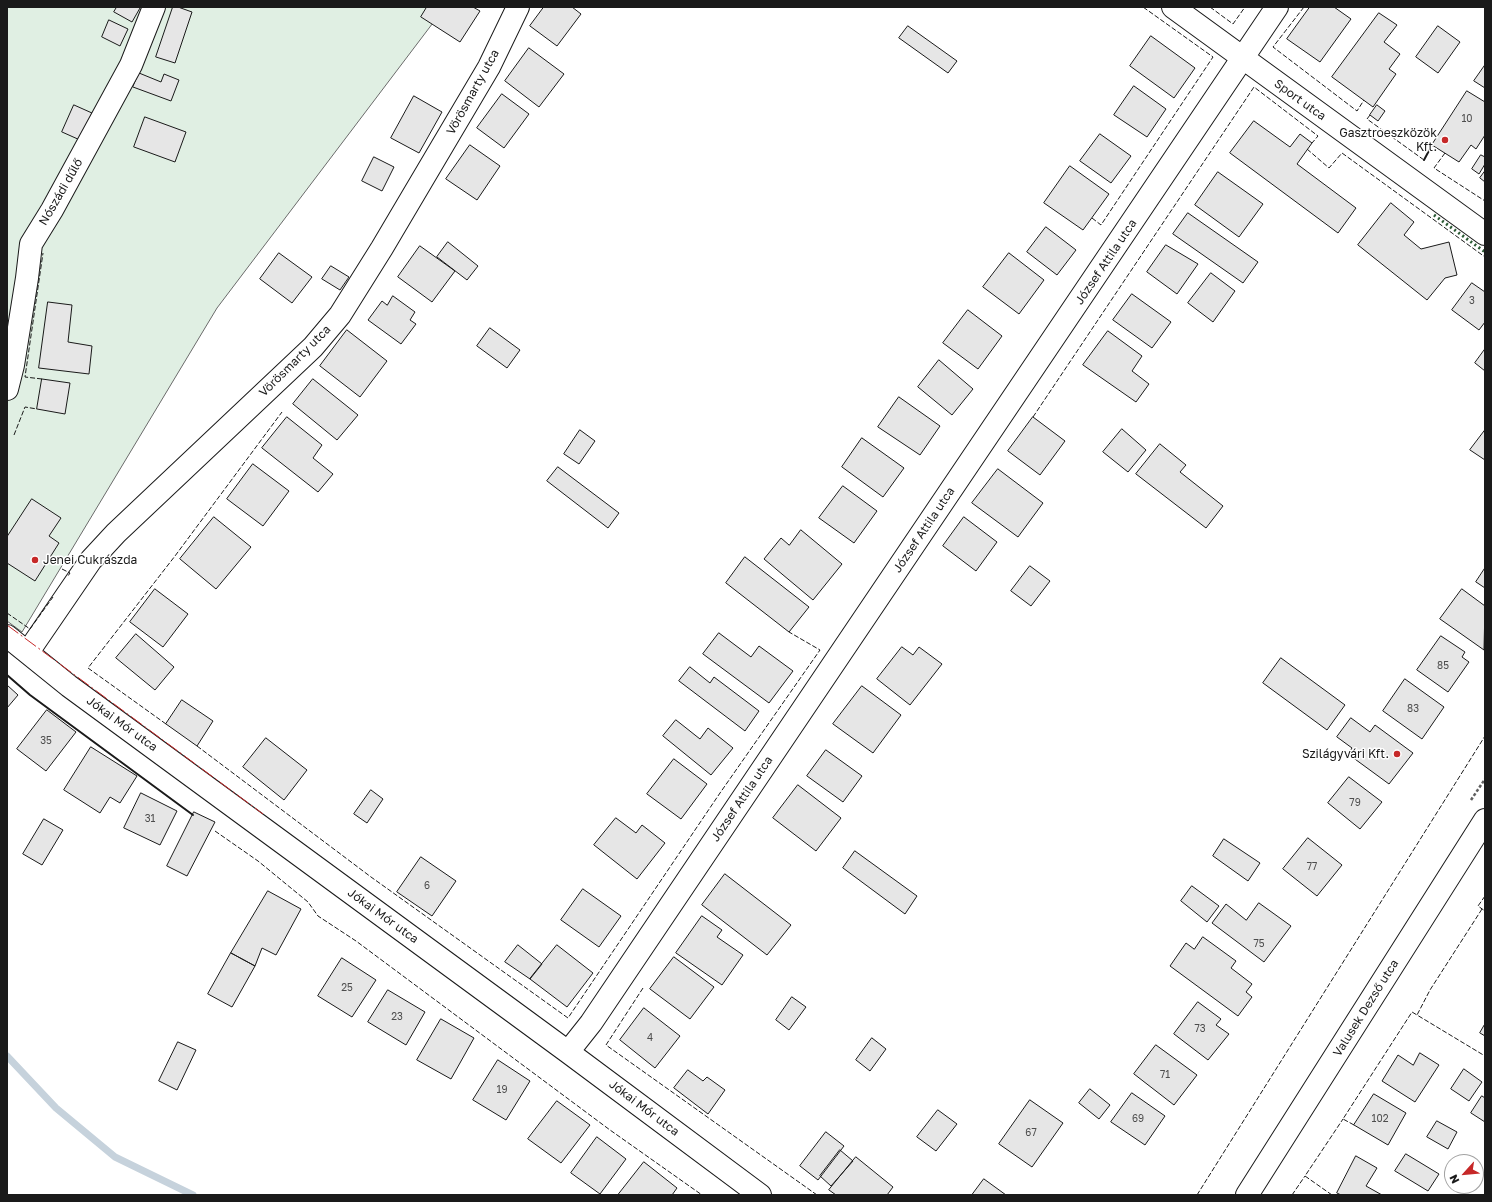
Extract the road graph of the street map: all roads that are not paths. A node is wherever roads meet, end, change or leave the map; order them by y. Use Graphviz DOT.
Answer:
graph roads {
  1 [pos="154,7"];
  2 [pos="518,7"];
  3 [pos="1173,7"];
  4 [pos="1277,7"];
  5 [pos="1243,58"];
  6 [pos="1485,234"];
  7 [pos="7,388"];
  8 [pos="7,636"];
  9 [pos="28,652"];
  10 [pos="1485,820"];
  11 [pos="568,1052"];
  12 [pos="760,1195"];
  13 [pos="1247,1195"];
  1 -- 7 [label="street, Nószádi dűlő"];
  2 -- 9 [label="street, Vörösmarty utca"];
  3 -- 5 [label="street, Sport utca"];
  4 -- 5 [label="street, József Attila utca"];
  5 -- 6 [label="street, Sport utca"];
  5 -- 11 [label="street, József Attila utca"];
  8 -- 9 [label="street, Jókai Mór utca"];
  9 -- 11 [label="street, Jókai Mór utca"];
  10 -- 13 [label="street, Valusek Dezső utca"];
  11 -- 12 [label="street, Jókai Mór utca"];
}
